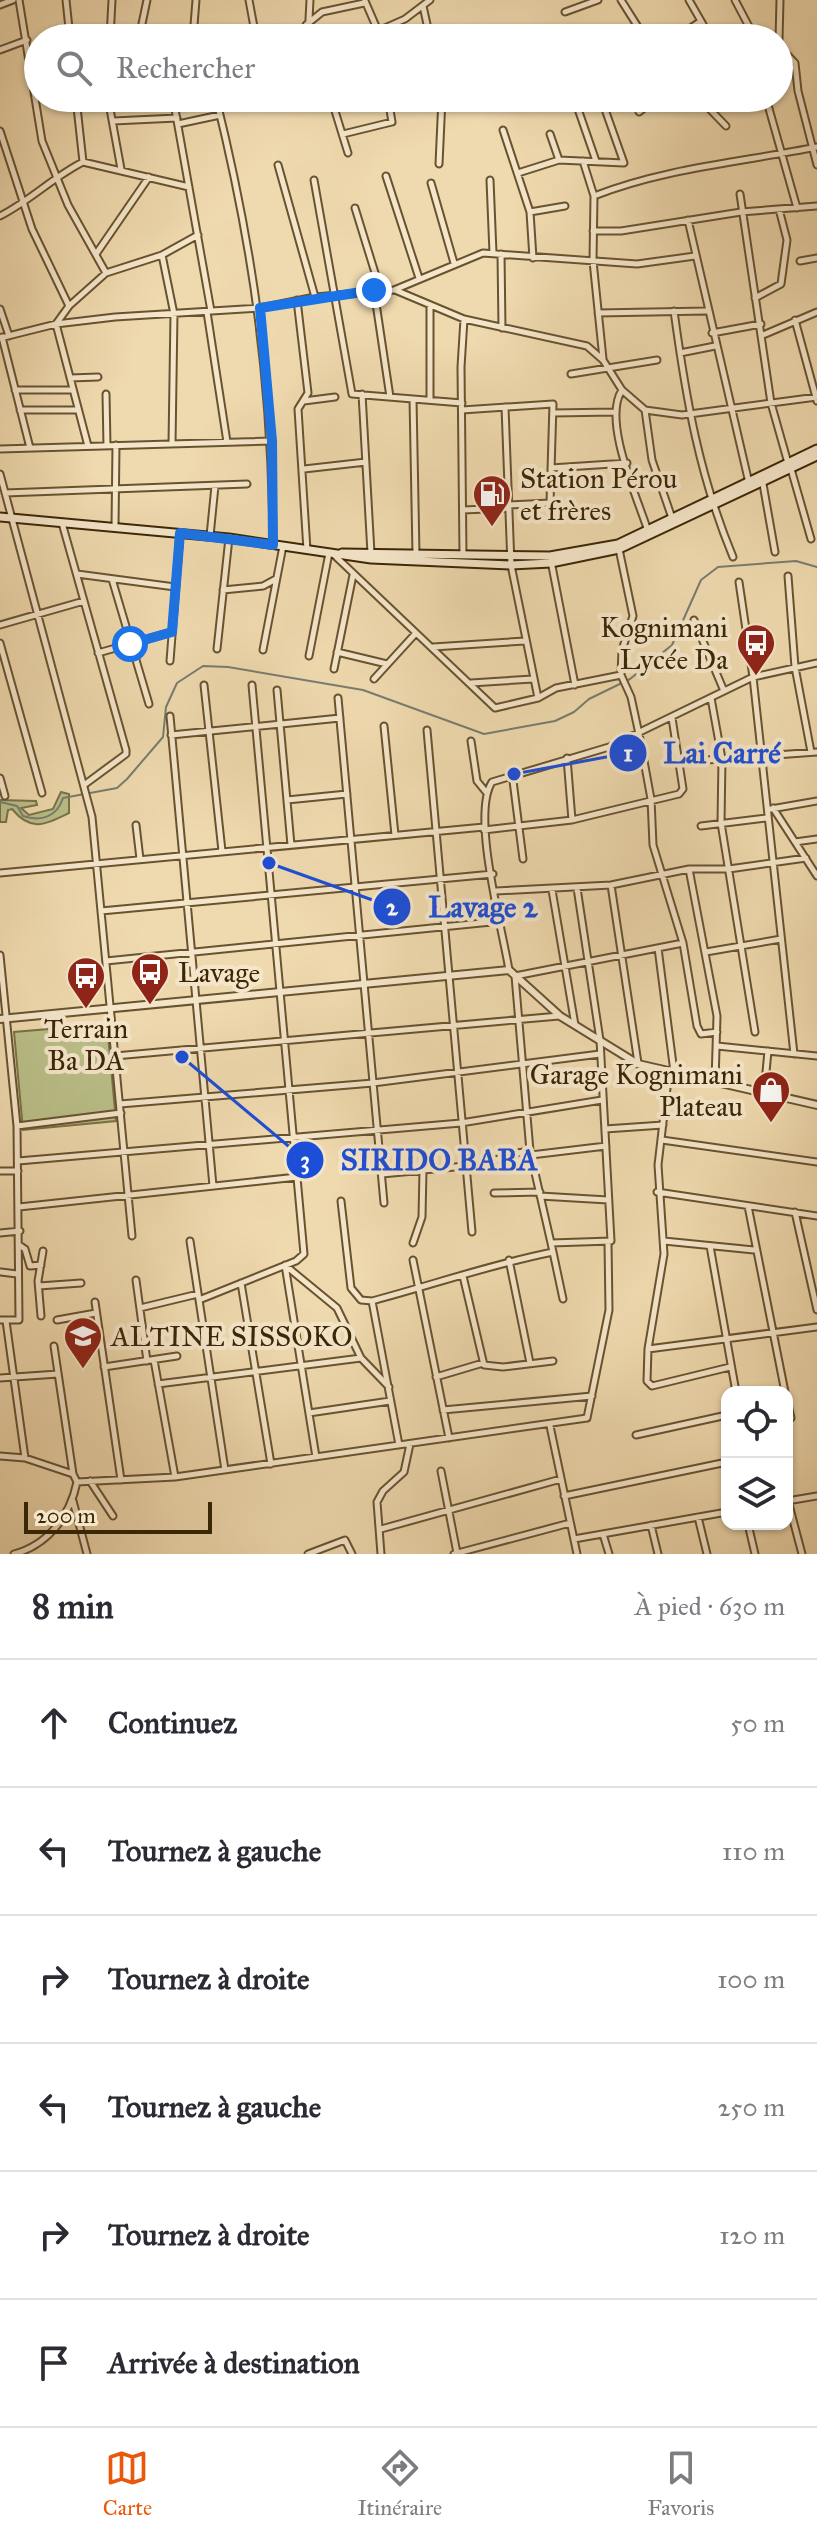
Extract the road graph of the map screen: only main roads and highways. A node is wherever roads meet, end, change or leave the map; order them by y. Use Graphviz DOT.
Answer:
graph roads {
  1 [pos="817,449"];
  2 [pos="817,456"];
  3 [pos="790,466"];
  4 [pos="711,505"];
  5 [pos="0,517"];
  6 [pos="416,557"];
  7 [pos="510,561"];
  1 -- 3 [label="main road"];
  2 -- 3 [label="main road"];
  3 -- 4 [label="main road"];
  3 -- 4 [label="main road"];
  4 -- 7 [label="main road"];
  5 -- 6 [label="main road"];
  6 -- 7 [label="main road"];
  6 -- 7 [label="main road"];
}
